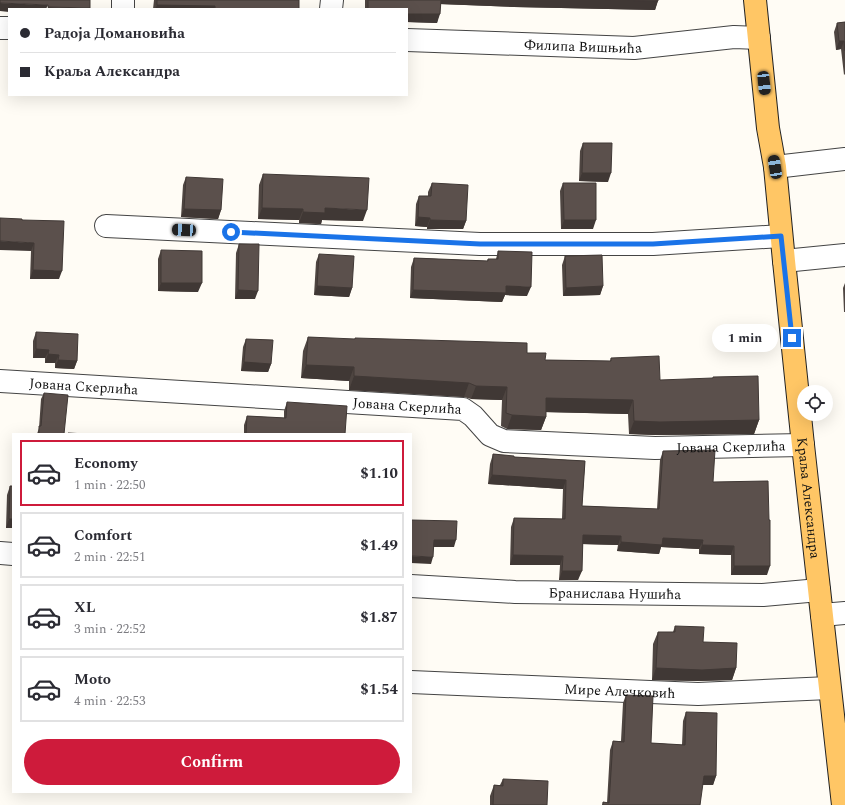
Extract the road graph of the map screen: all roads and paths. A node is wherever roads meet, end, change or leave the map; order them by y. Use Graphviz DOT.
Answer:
graph roads {
  1 [pos="755,0"];
  2 [pos="759,38"];
  3 [pos="408,40"];
  4 [pos="845,159"];
  5 [pos="775,167"];
  6 [pos="106,226"];
  7 [pos="781,236"];
  8 [pos="845,255"];
  9 [pos="784,261"];
  10 [pos="0,381"];
  11 [pos="803,445"];
  12 [pos="0,553"];
  13 [pos="12,554"];
  14 [pos="412,586"];
  15 [pos="819,590"];
  16 [pos="845,613"];
  17 [pos="822,615"];
  18 [pos="412,682"];
  19 [pos="830,688"];
  20 [pos="843,805"];
  1 -- 2 [label="main road, Краља Александра"];
  2 -- 3 [label="street, Филипа Вишњића"];
  2 -- 5 [label="main road, Краља Александра"];
  4 -- 5 [label="street"];
  5 -- 7 [label="main road, Краља Александра"];
  6 -- 7 [label="street"];
  7 -- 9 [label="main road, Краља Александра"];
  8 -- 9 [label="street"];
  9 -- 11 [label="main road, Краља Александра"];
  10 -- 11 [label="street, Јована Скерлића"];
  11 -- 15 [label="main road, Краља Александра"];
  12 -- 13 [label="street"];
  14 -- 15 [label="street, Бранислава Нушића"];
  15 -- 17 [label="main road, Краља Александра"];
  16 -- 17 [label="street"];
  17 -- 19 [label="main road, Краља Александра"];
  18 -- 19 [label="street, Мире Алечковић"];
  19 -- 20 [label="main road, Краља Александра"];
}
